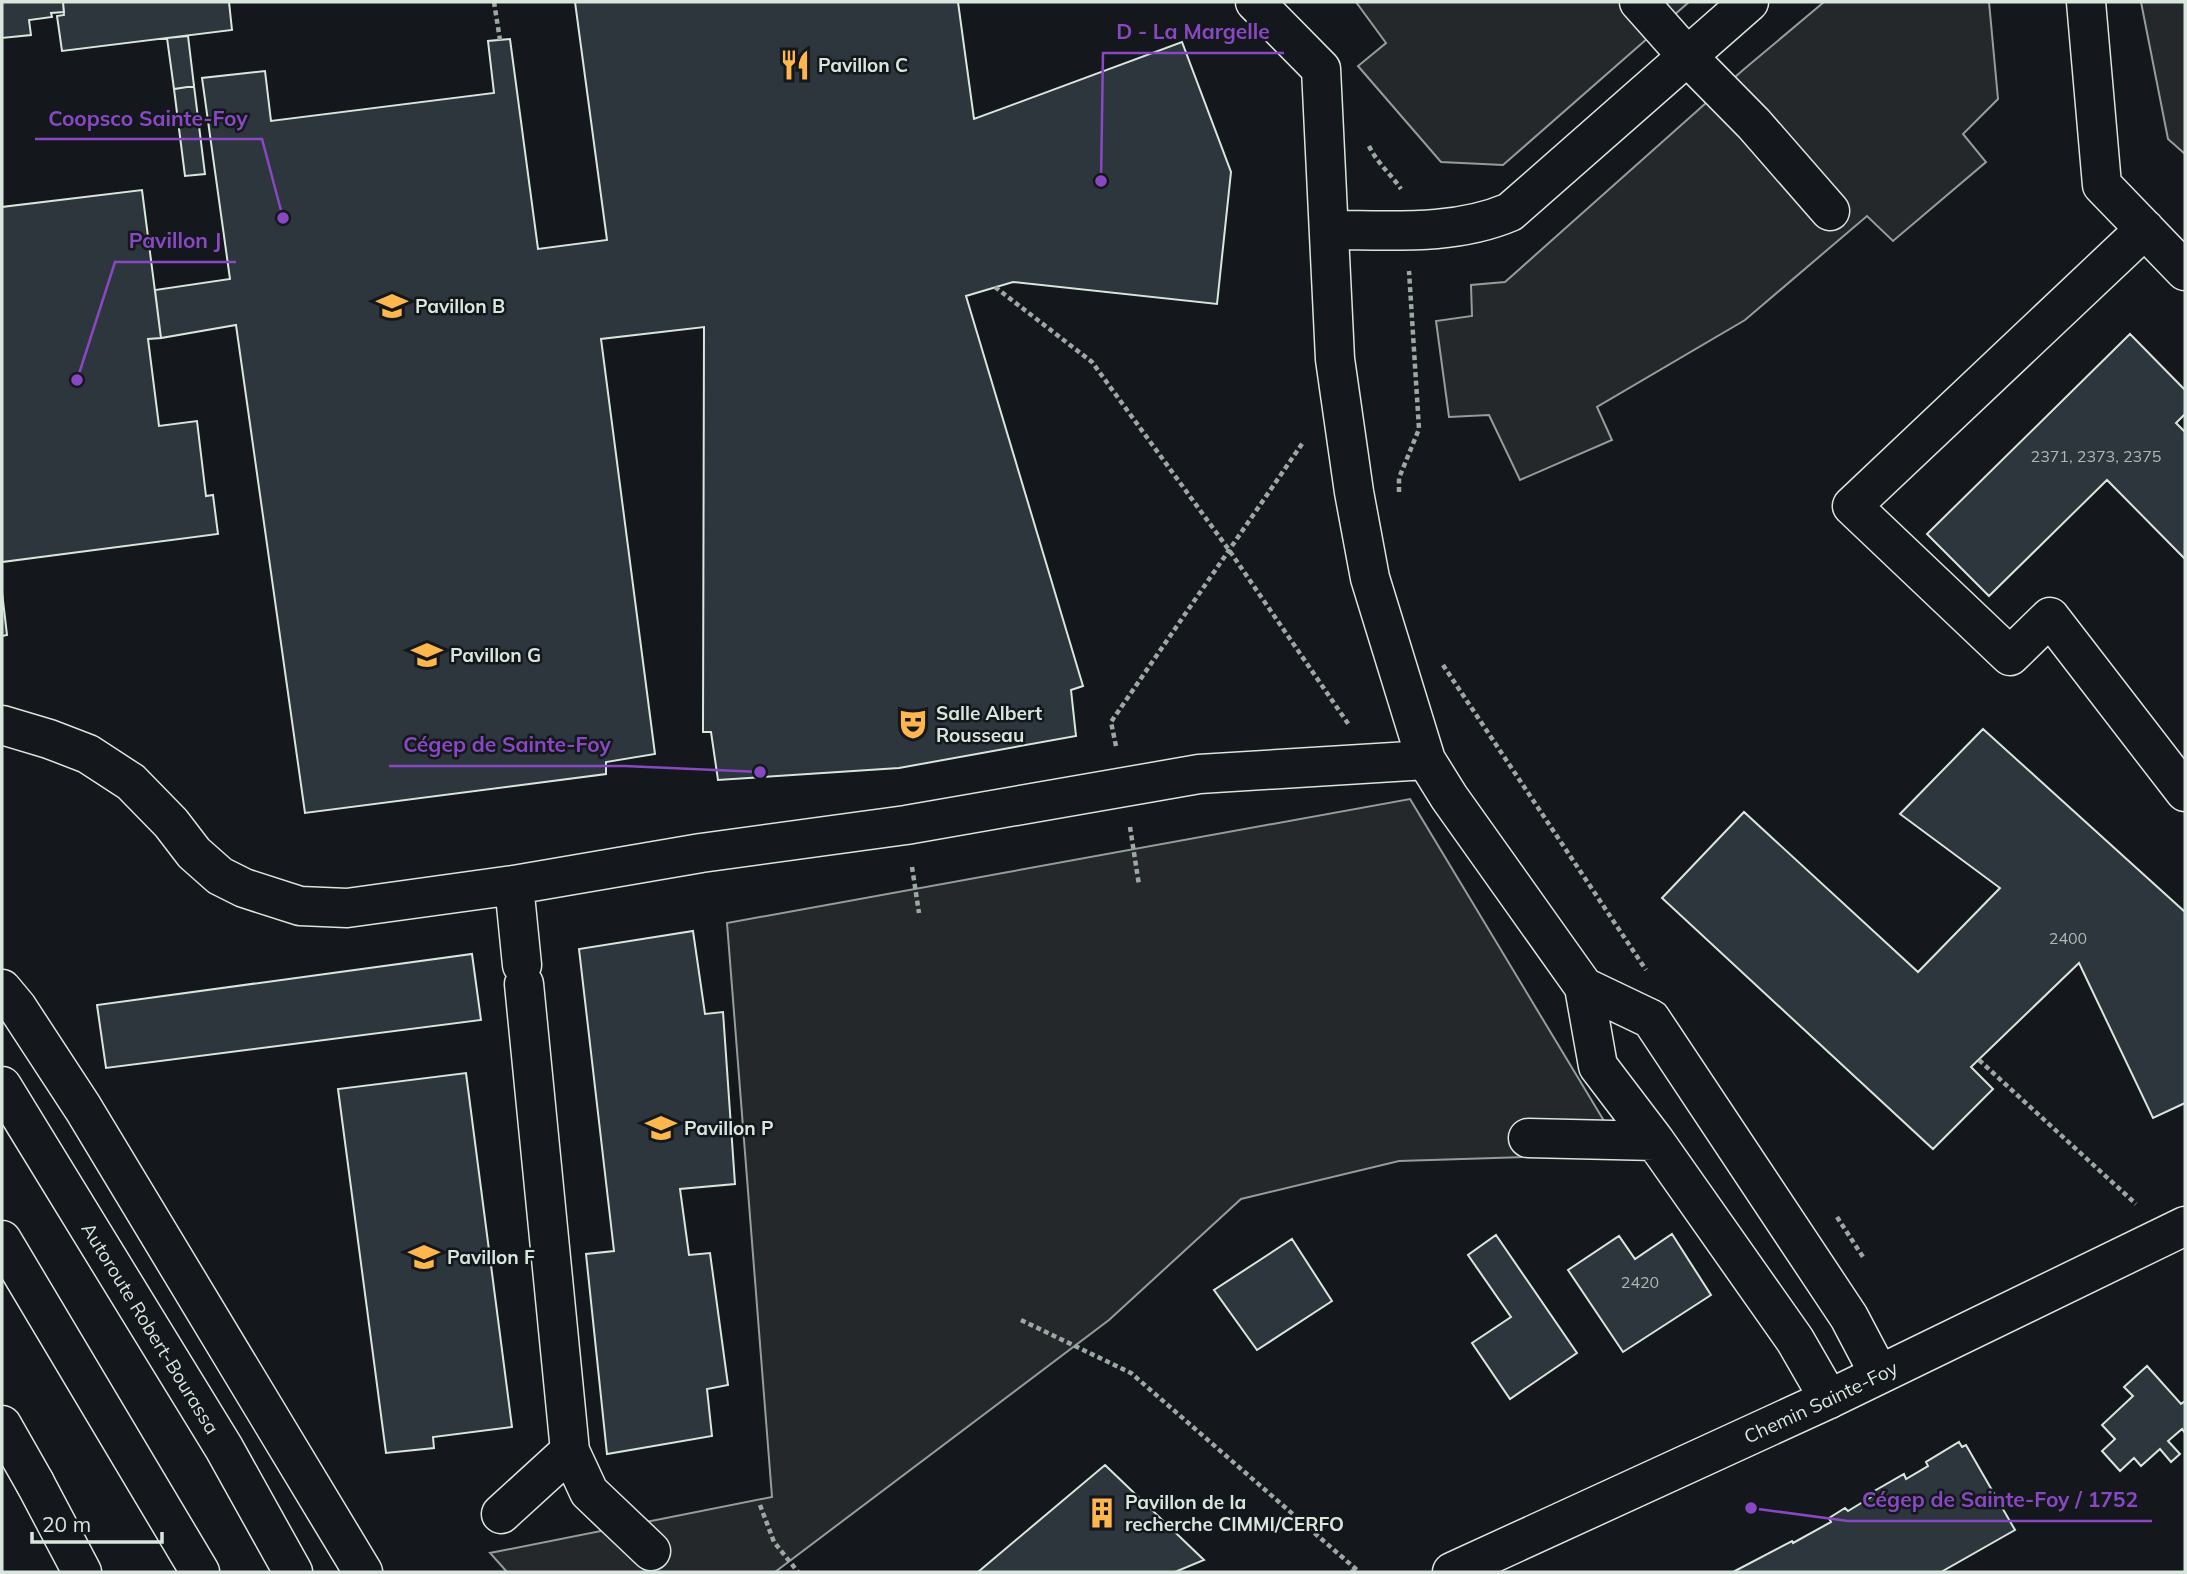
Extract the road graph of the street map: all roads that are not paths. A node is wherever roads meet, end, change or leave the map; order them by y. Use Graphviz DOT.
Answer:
graph roads {
  1 [pos="1255,2"];
  2 [pos="1639,2"];
  3 [pos="1749,2"];
  4 [pos="2086,2"];
  5 [pos="1687,56"];
  6 [pos="1830,211"];
  7 [pos="2145,229"];
  8 [pos="1329,230"];
  9 [pos="2185,271"];
  10 [pos="2,725"];
  11 [pos="1426,760"];
  12 [pos="2185,792"];
  13 [pos="514,885"];
  14 [pos="1584,987"];
  15 [pos="2,989"];
  16 [pos="2,1086"];
  17 [pos="1528,1138"];
  18 [pos="1655,1141"];
  19 [pos="2177,1230"];
  20 [pos="2,1240"];
  21 [pos="1879,1374"];
  22 [pos="1829,1399"];
  23 [pos="2,1425"];
  24 [pos="570,1451"];
  25 [pos="501,1514"];
  26 [pos="651,1551"];
  27 [pos="82,1572"];
  28 [pos="200,1572"];
  29 [pos="293,1572"];
  30 [pos="363,1572"];
  31 [pos="1452,1572"];
  1 -- 8 [label="main road"];
  2 -- 5 [label="main road"];
  3 -- 5 [label="main road"];
  4 -- 7 [label="main road"];
  5 -- 6 [label="main road"];
  5 -- 8 [label="main road"];
  7 -- 9 [label="main road"];
  7 -- 12 [label="main road"];
  8 -- 11 [label="main road"];
  10 -- 13 [label="main road"];
  11 -- 13 [label="main road"];
  11 -- 14 [label="main road"];
  13 -- 24 [label="main road"];
  14 -- 18 [label="main road"];
  14 -- 21 [label="main road"];
  15 -- 30 [label="main road"];
  16 -- 29 [label="main road, Autoroute Robert-Bourassa"];
  17 -- 18 [label="main road"];
  18 -- 22 [label="main road"];
  19 -- 21 [label="main road, Chemin Sainte-Foy"];
  20 -- 28 [label="main road"];
  21 -- 22 [label="main road, Chemin Sainte-Foy"];
  22 -- 31 [label="main road, Chemin Sainte-Foy"];
  23 -- 27 [label="main road"];
  24 -- 25 [label="main road"];
  24 -- 26 [label="main road"];
}
